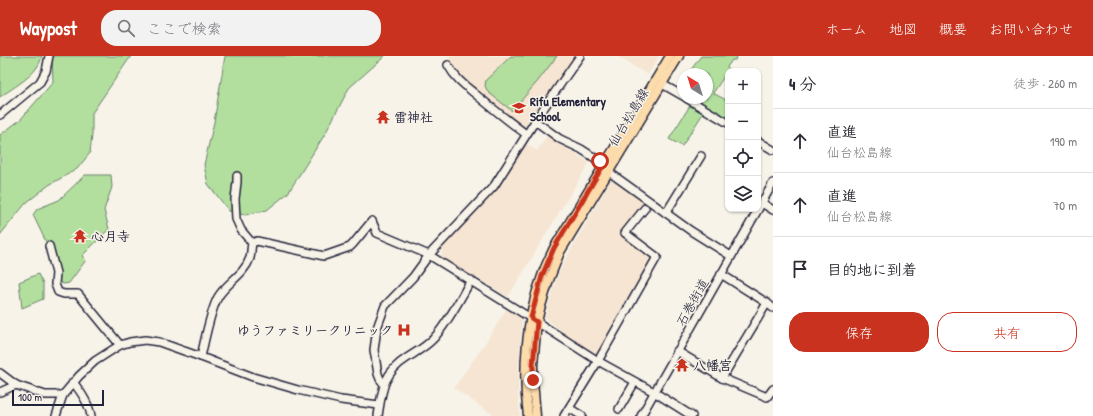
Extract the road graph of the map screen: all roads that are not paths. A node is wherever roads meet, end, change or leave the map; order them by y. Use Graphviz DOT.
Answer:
graph roads {
  1 [pos="49,56"];
  2 [pos="580,56"];
  3 [pos="670,56"];
  4 [pos="679,56"];
  5 [pos="448,65"];
  6 [pos="662,84"];
  7 [pos="677,93"];
  8 [pos="696,104"];
  9 [pos="0,115"];
  10 [pos="535,121"];
  11 [pos="725,121"];
  12 [pos="526,134"];
  13 [pos="761,143"];
  14 [pos="773,150"];
  15 [pos="701,156"];
  16 [pos="604,164"];
  17 [pos="609,172"];
  18 [pos="237,176"];
  19 [pos="773,183"];
  20 [pos="762,203"];
  21 [pos="645,208"];
  22 [pos="773,210"];
  23 [pos="666,212"];
  24 [pos="252,243"];
  25 [pos="50,246"];
  26 [pos="429,255"];
  27 [pos="731,256"];
  28 [pos="721,274"];
  29 [pos="471,280"];
  30 [pos="767,304"];
  31 [pos="773,308"];
  32 [pos="534,320"];
  33 [pos="120,345"];
  34 [pos="677,351"];
  35 [pos="201,357"];
  36 [pos="598,361"];
  37 [pos="0,373"];
  38 [pos="722,378"];
  39 [pos="73,382"];
  40 [pos="635,382"];
  41 [pos="384,384"];
  42 [pos="16,385"];
  43 [pos="773,390"];
  44 [pos="0,392"];
  45 [pos="654,392"];
  46 [pos="63,396"];
  47 [pos="379,404"];
  48 [pos="569,408"];
  49 [pos="619,409"];
  50 [pos="56,416"];
  51 [pos="91,416"];
  52 [pos="378,416"];
  53 [pos="528,416"];
  54 [pos="536,416"];
  55 [pos="564,416"];
  56 [pos="582,416"];
  57 [pos="641,416"];
  58 [pos="692,416"];
  1 -- 9 [label="street"];
  2 -- 10 [label="street"];
  3 -- 16 [label="main road, 仙台松島線"];
  4 -- 6 [label="main road, 仙台松島線"];
  5 -- 12 [label="street"];
  6 -- 7 [label="street"];
  6 -- 17 [label="main road, 仙台松島線"];
  8 -- 11 [label="street"];
  10 -- 12 [label="street"];
  10 -- 16 [label="street"];
  12 -- 26 [label="street"];
  13 -- 14 [label="street"];
  15 -- 23 [label="street"];
  16 -- 32 [label="main road, 仙台松島線"];
  17 -- 23 [label="street"];
  17 -- 32 [label="main road, 仙台松島線"];
  18 -- 24 [label="street"];
  19 -- 20 [label="street, 石巻街道"];
  20 -- 22 [label="street"];
  20 -- 27 [label="street, 石巻街道"];
  21 -- 36 [label="street"];
  23 -- 27 [label="street"];
  24 -- 26 [label="street"];
  24 -- 35 [label="street"];
  25 -- 33 [label="street"];
  26 -- 29 [label="street"];
  26 -- 41 [label="street"];
  27 -- 28 [label="street, 石巻街道"];
  28 -- 30 [label="street"];
  28 -- 34 [label="street, 石巻街道"];
  29 -- 32 [label="street"];
  29 -- 41 [label="street"];
  30 -- 31 [label="street"];
  30 -- 38 [label="street"];
  32 -- 36 [label="street"];
  32 -- 53 [label="main road, 仙台松島線"];
  32 -- 54 [label="main road, 仙台松島線"];
  33 -- 35 [label="street"];
  33 -- 39 [label="street"];
  34 -- 38 [label="street"];
  34 -- 45 [label="street, 石巻街道"];
  35 -- 47 [label="street"];
  36 -- 40 [label="street"];
  36 -- 48 [label="street"];
  37 -- 42 [label="street"];
  38 -- 43 [label="street"];
  39 -- 46 [label="street"];
  39 -- 51 [label="street"];
  40 -- 45 [label="street"];
  40 -- 49 [label="street"];
  41 -- 47 [label="street"];
  42 -- 44 [label="street"];
  42 -- 46 [label="street"];
  45 -- 57 [label="street, 石巻街道"];
  45 -- 58 [label="street"];
  46 -- 50 [label="street"];
  47 -- 52 [label="street"];
  48 -- 55 [label="street"];
  48 -- 56 [label="street"];
}
